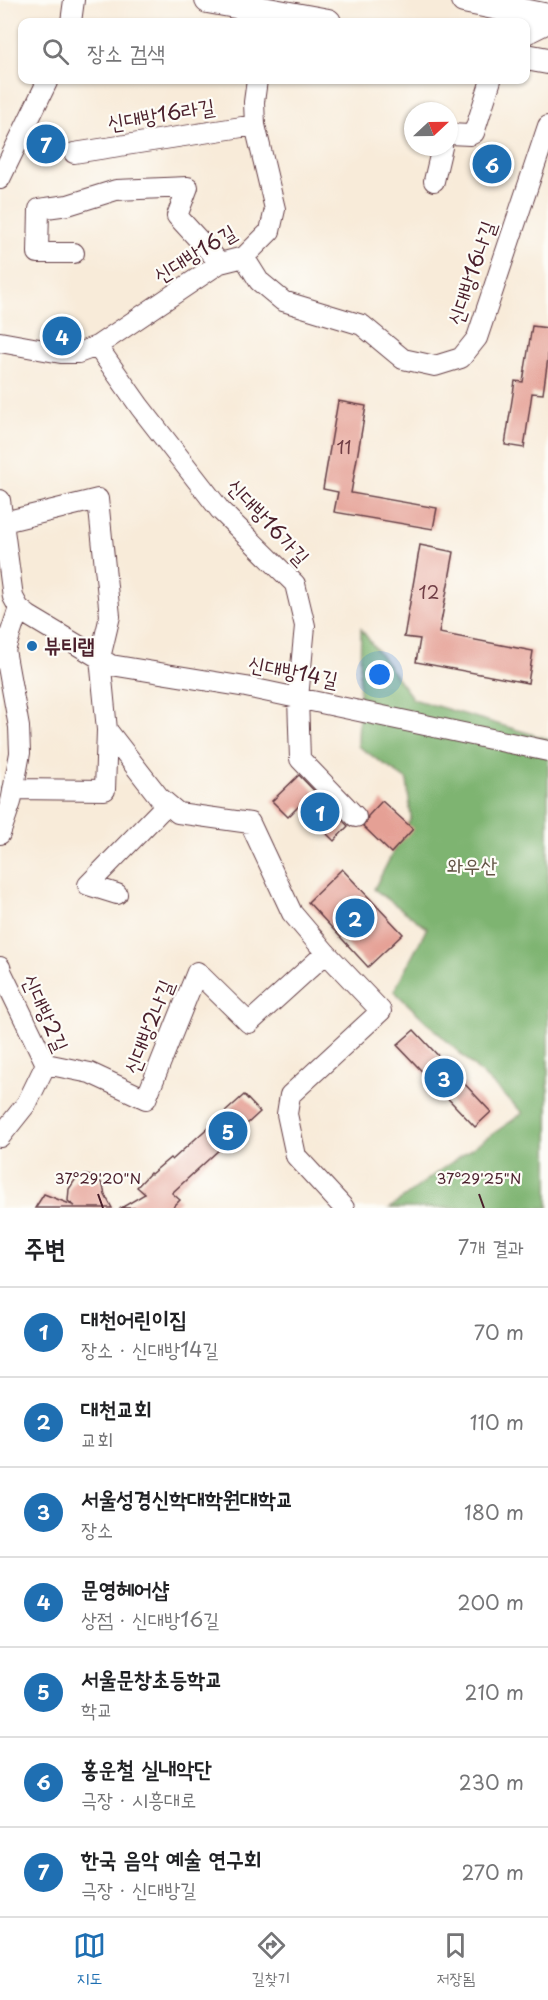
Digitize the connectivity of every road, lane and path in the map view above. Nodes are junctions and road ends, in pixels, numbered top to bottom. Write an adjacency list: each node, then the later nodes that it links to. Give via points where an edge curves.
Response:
1 (74, 0): 6 (street)
2 (208, 0): 4 (main road)
3 (464, 0): 5 (main road)
4 (266, 17)
5 (548, 17)
6 (71, 18)
7 (548, 22): 8 (street)
8 (530, 31)
9 (530, 58): 10 (main road)
10 (548, 61)
11 (46, 84): 19 (street)
12 (256, 84): 14 (street, 신대방16길)
13 (490, 84): 16 (street, via 474,133)
14 (255, 125): 17 (street, 신대방16라길); 22 (street, 신대방16길, via 275,209 270,231)
15 (547, 128): 22 (street, 신대방16나길, via 477,338 461,358 435,366 403,359 362,325 283,301 259,281)
16 (458, 134)
17 (74, 153)
18 (440, 156): 20 (street)
19 (0, 179)
20 (434, 181)
21 (74, 253): 23 (street, via 38,253 39,209 68,205 116,190 188,187 177,216)
22 (244, 257): 23 (street, 신대방16길)
23 (220, 263): 25 (street, 신대방16길)
24 (0, 342): 25 (street, 신대방16길, via 61,353 78,353)
25 (97, 346): 30 (street, 신대방16가길, via 220,510 295,584 304,626)
26 (0, 500): 27 (street)
27 (4, 522): 28 (street, via 13,597); 29 (street, via 98,499 110,616)
28 (19, 608): 29 (street, 신대방14길); 33 (street, via 5,650 19,727 20,753)
29 (100, 658): 30 (street, 신대방14길, via 111,665); 31 (street)
30 (298, 698): 32 (street, 신대방14길); 35 (street, 신대방16가길, via 300,759)
31 (107, 730): 33 (street, via 105,790); 34 (street)
32 (548, 751)
33 (13, 789): 36 (street)
34 (167, 804): 37 (street, via 88,885); 38 (street, via 178,813 250,823 292,913)
35 (356, 817)
36 (0, 834)
37 (117, 894)
38 (326, 953): 40 (street, 신대방2나길, via 249,1023 198,972 146,1099 90,1072); 42 (street, via 381,1011 290,1095 287,1114 296,1156)
39 (0, 967): 40 (street, 신대방2길)
40 (46, 1064): 41 (street, 신대방2길, via 27,1103)
41 (0, 1137)
42 (344, 1208)

